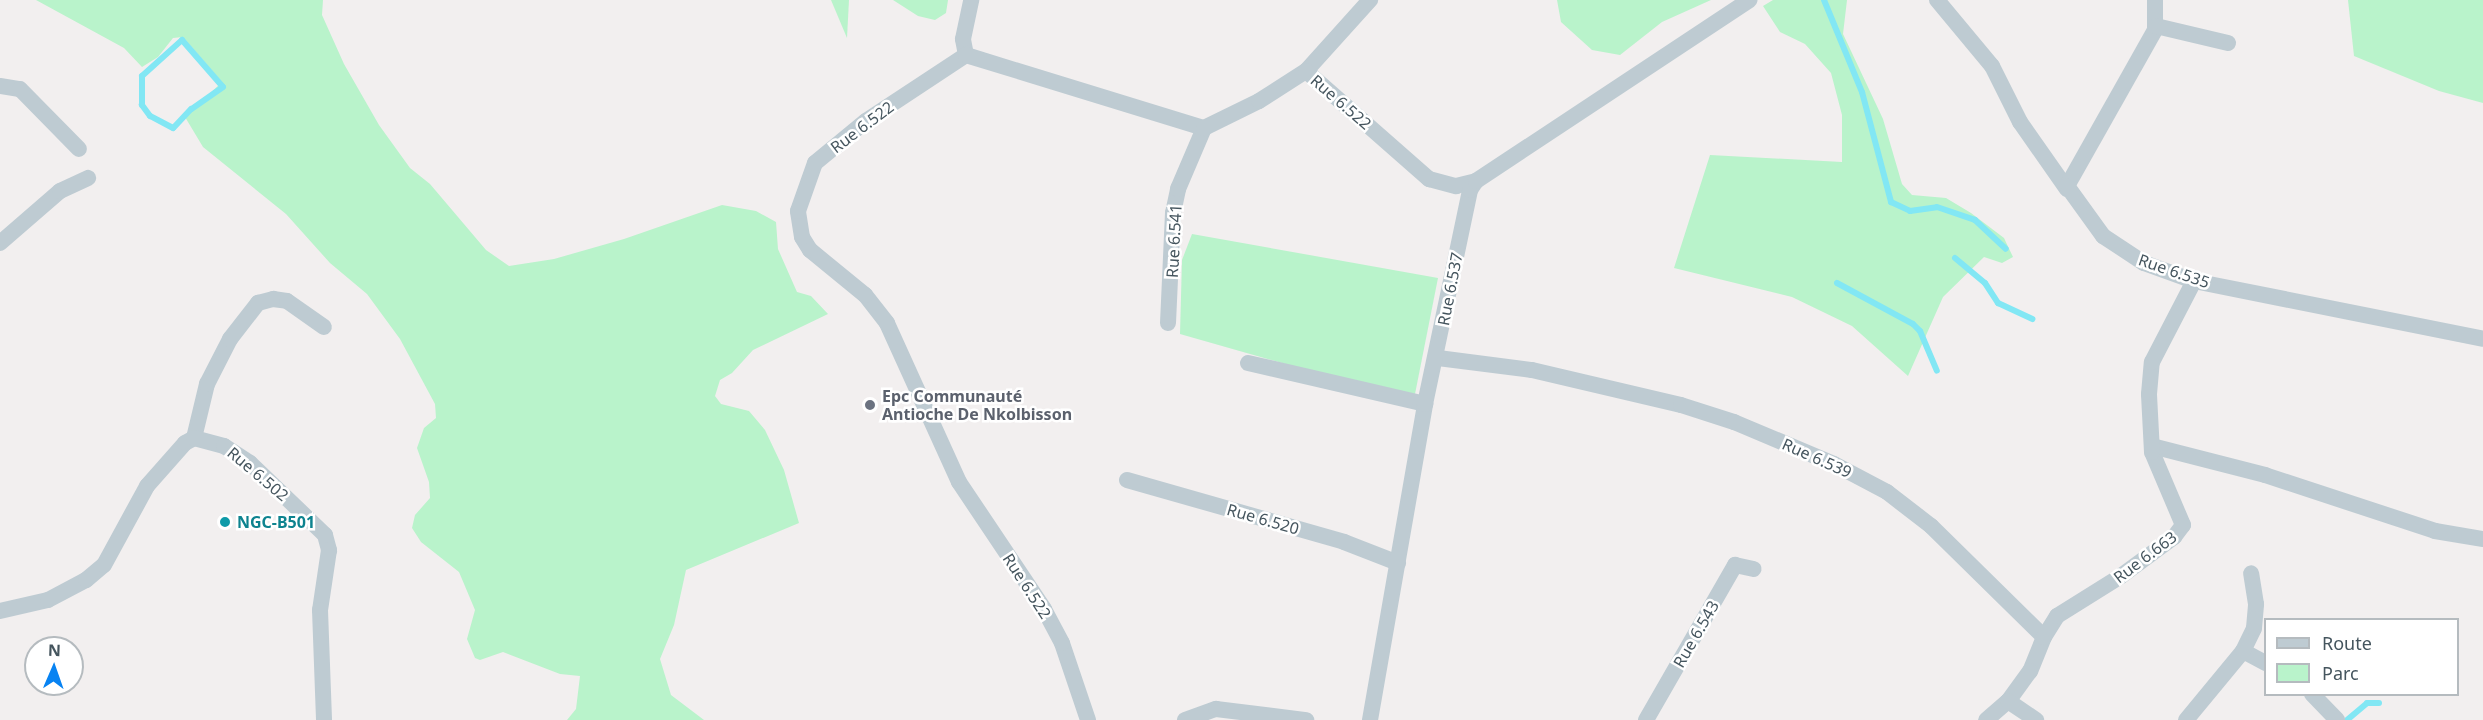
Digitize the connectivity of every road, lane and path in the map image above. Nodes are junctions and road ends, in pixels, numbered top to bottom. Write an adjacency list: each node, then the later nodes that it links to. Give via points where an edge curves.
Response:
1 (971, 0): 8 (street, via 963,39)
2 (1370, 0): 9 (street)
3 (1749, 0): 14 (street)
4 (1937, 0): 15 (street, Rue 6.535, via 1992,66 2020,122)
5 (2155, 0): 6 (street)
6 (2156, 26): 7 (street); 15 (street)
7 (2228, 43)
8 (966, 55): 11 (street); 38 (street, Rue 6.522, via 866,121 816,163 801,198 799,225 810,250 865,295 887,323 958,482 1044,609 1062,643)
9 (1306, 71): 11 (street, Rue 6.522, via 1259,101); 14 (street, Rue 6.522, via 1429,179 1456,186)
10 (0, 86): 12 (street, via 20,89)
11 (1204, 128): 18 (street, Rue 6.541, via 1178,189 1173,213)
12 (79, 149)
13 (88, 178): 16 (street, via 60,191)
14 (1476, 181): 21 (street, Rue 6.537, via 1467,198)
15 (2067, 189): 17 (street, Rue 6.535, via 2103,236 2121,250)
16 (0, 243)
17 (2194, 281): 20 (street, Rue 6.535); 25 (street, Rue 6.663, via 2152,362)
18 (1168, 323)
19 (324, 327): 24 (street, via 287,301 273,298 258,303 230,339 207,384)
20 (2483, 339)
21 (1438, 358): 23 (street, Rue 6.537); 32 (street, Rue 6.539, via 1532,370 1681,405 1734,422 1834,464 1887,492 1931,526)
22 (1248, 363): 23 (street)
23 (1425, 405): 28 (street, Rue 6.537)
24 (194, 438): 31 (street, via 147,486 104,565 70,590); 37 (street, Rue 6.502, via 224,446 250,463 325,535 329,550 320,610)
25 (2152, 446): 27 (street, via 2265,474 2435,531); 32 (street, Rue 6.663, via 2183,526 2121,576 2057,616)
26 (1126, 480): 28 (street, Rue 6.520, via 1344,542)
27 (2483, 539)
28 (1398, 563): 41 (street, Rue 6.537)
29 (1754, 569): 42 (street, Rue 6.543, via 1735,565)
30 (2251, 573): 33 (street, via 2255,582 2254,620)
31 (0, 611)
32 (2044, 637): 36 (street, via 2030,671)
33 (2243, 651): 34 (street); 45 (street)
34 (2264, 662)
35 (2314, 696): 46 (street)
36 (2008, 701): 43 (street); 44 (street)
37 (324, 720)
38 (1088, 720)
39 (1185, 720): 40 (street, via 1216,709)
40 (1306, 720)
41 (1370, 720)
42 (1646, 720)
43 (1986, 720)
44 (2036, 720)
45 (2186, 720)
46 (2337, 720)

